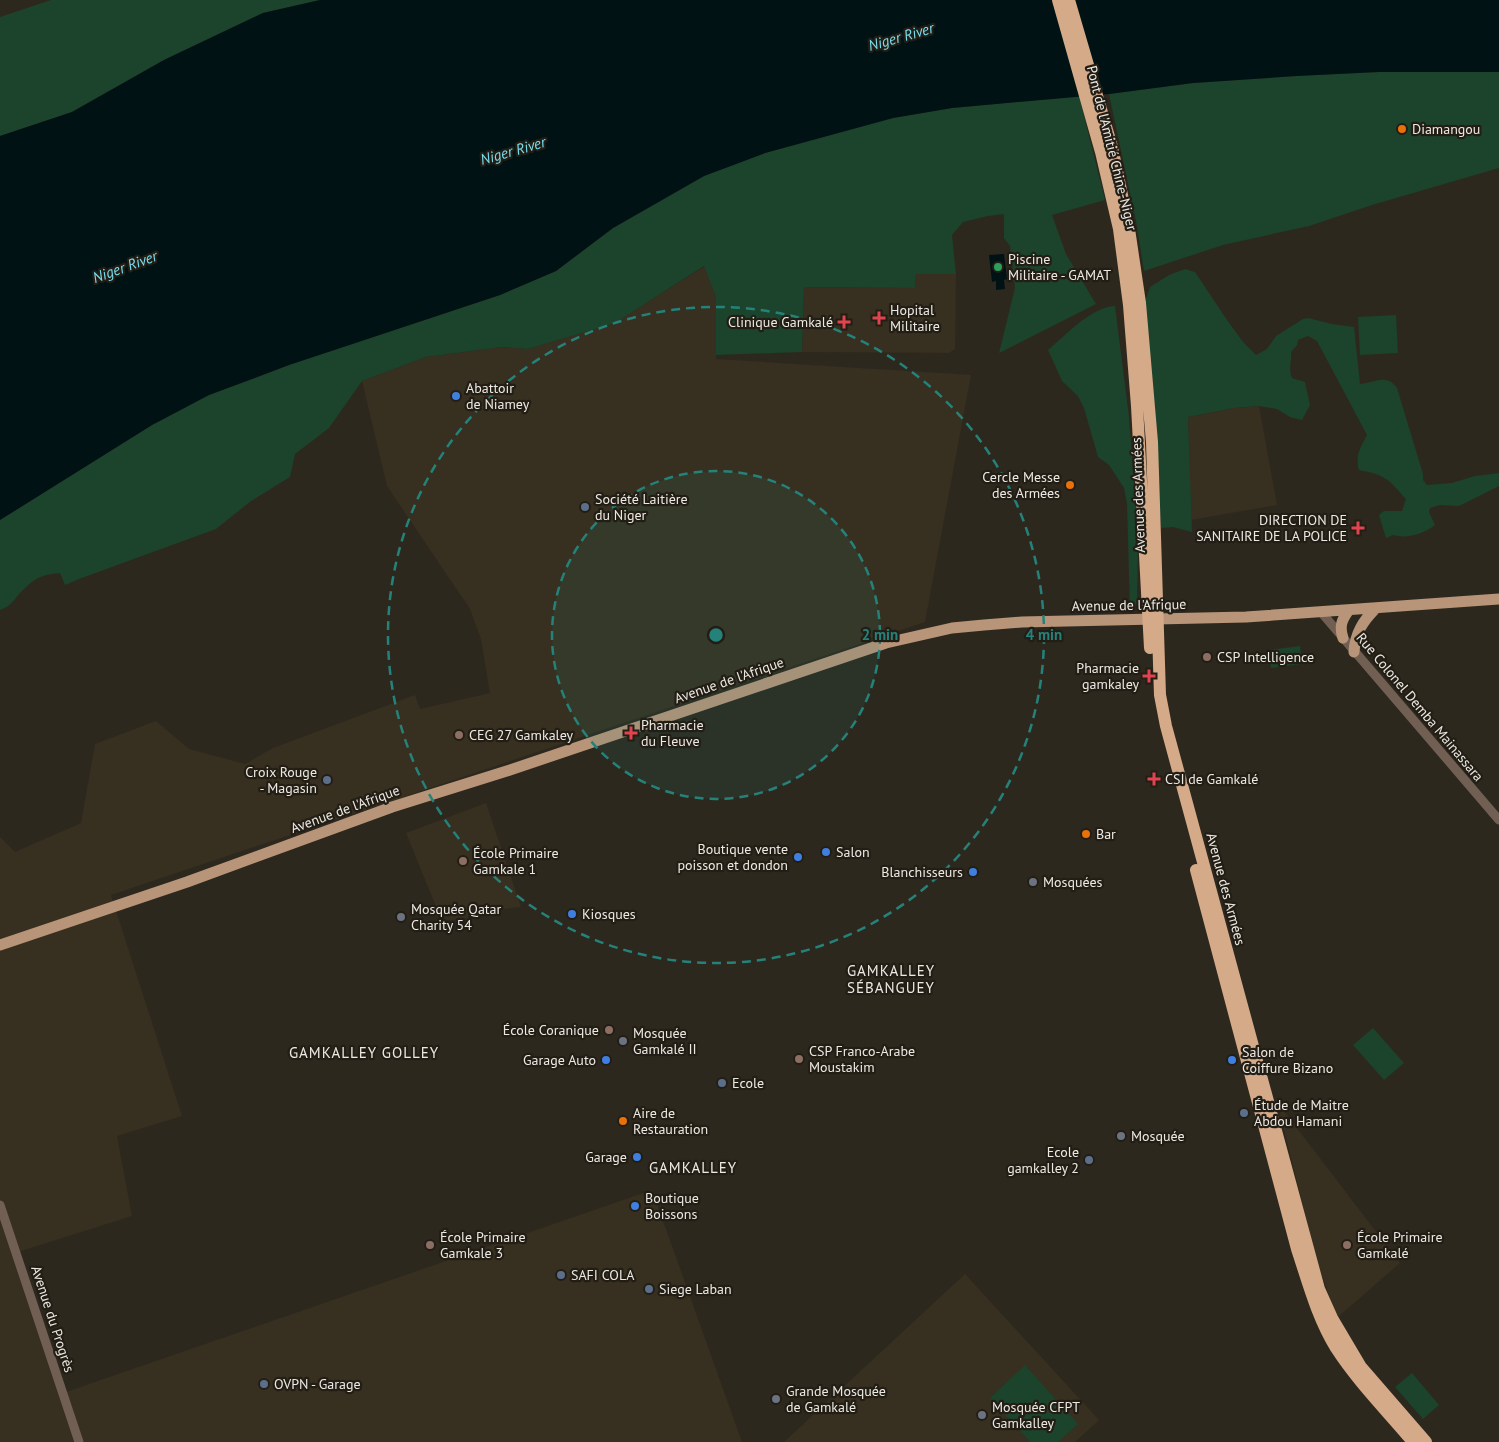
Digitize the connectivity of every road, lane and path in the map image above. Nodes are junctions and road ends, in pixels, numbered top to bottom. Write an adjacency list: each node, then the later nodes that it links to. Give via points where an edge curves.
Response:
1 (1058, 0): 3 (highway, Pont de l'Amitié Chine-Niger, via 1104,162)
2 (1069, 0): 3 (highway, Pont de l'Amitié Chine-Niger, via 1112,147 1130,229)
3 (1134, 304): 8 (highway, Avenue des Armées, via 1152,442)
4 (1499, 599): 5 (main road, Avenue de l'Afrique)
5 (1376, 608): 6 (main road, Avenue de l'Afrique); 10 (main road, via 1361,626)
6 (1349, 610): 7 (main road, Avenue de l'Afrique); 9 (main road, via 1342,620)
7 (1321, 612): 8 (main road, Avenue de l'Afrique); 9 (street, Rue Colonel Demba Mainassara)
8 (1152, 619): 12 (main road, Avenue de l'Afrique, via 1022,622 952,628 886,643 392,807 187,882); 15 (highway, Avenue des Armées, via 1152,695 1159,728 1300,1257 1320,1316 1336,1347); 16 (highway, Avenue des Armées, via 1166,726 1319,1289 1361,1367)
9 (1343, 638): 10 (street, Rue Colonel Demba Mainassara)
10 (1354, 652): 11 (street, Rue Colonel Demba Mainassara)
11 (1499, 820)
12 (0, 945)
13 (0, 1205): 14 (street, Avenue du Progrès)
14 (79, 1442)
15 (1413, 1442)
16 (1426, 1442)

